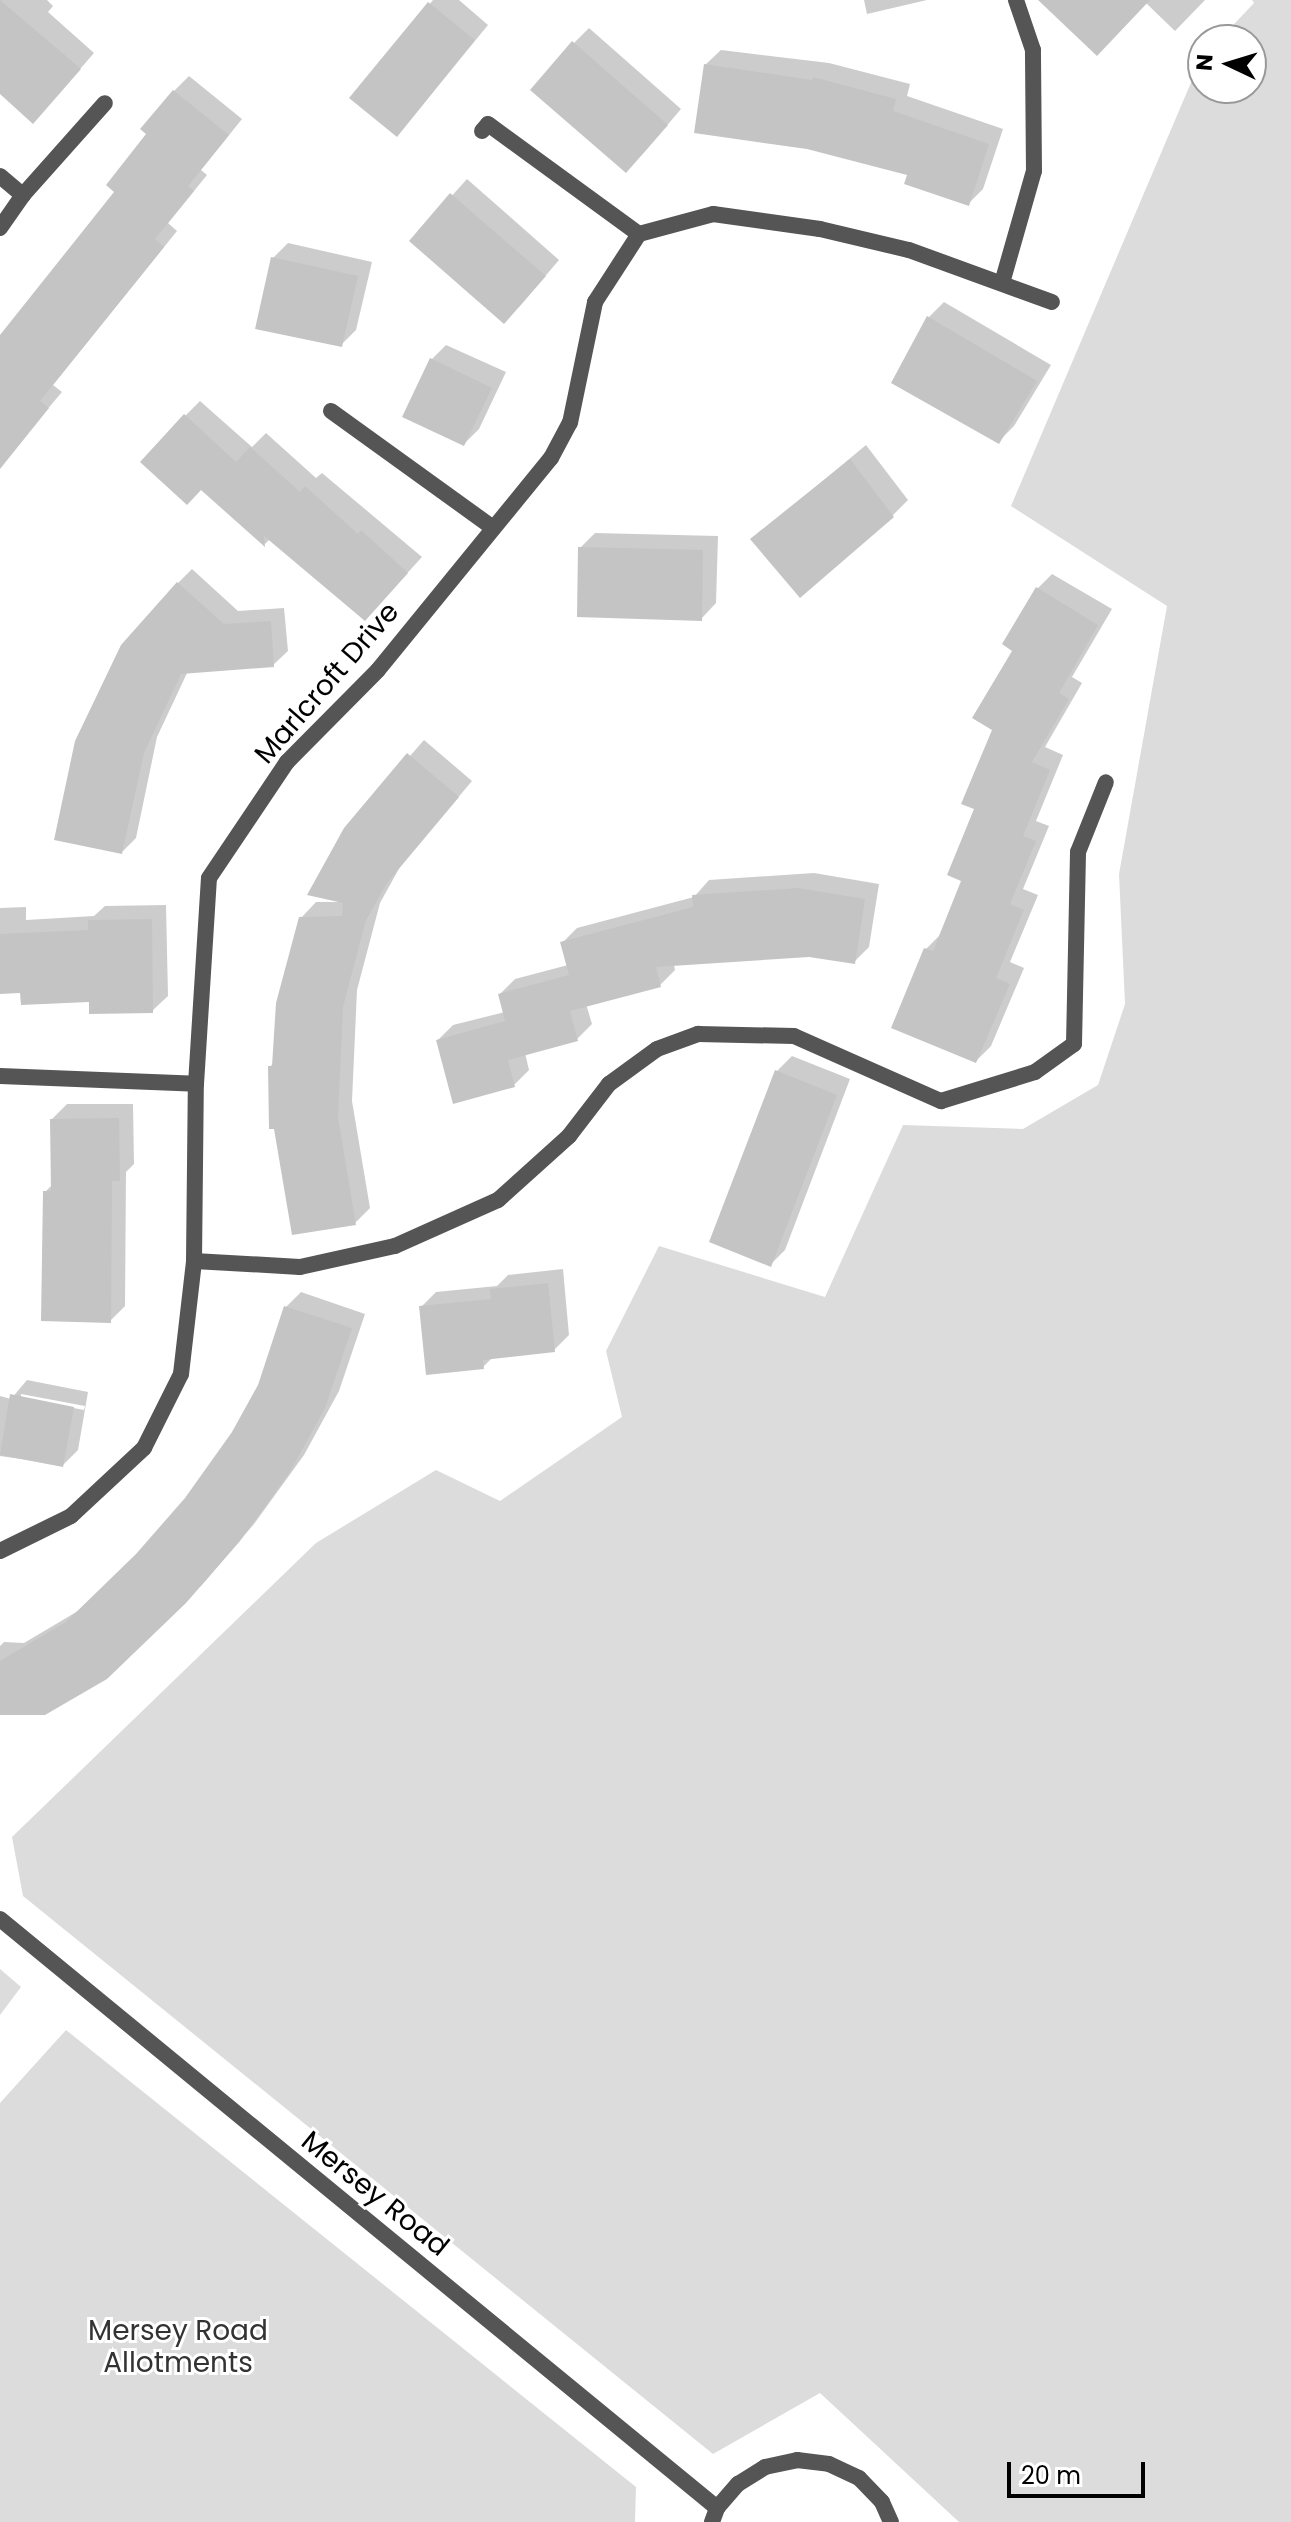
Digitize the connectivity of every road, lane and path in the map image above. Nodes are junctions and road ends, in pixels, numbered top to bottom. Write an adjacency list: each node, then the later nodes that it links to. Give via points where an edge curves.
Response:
1 (1016, 0): 8 (street, via 1033,50 1034,171)
2 (105, 103): 5 (street)
3 (482, 131): 7 (street, via 488,124)
4 (0, 176): 5 (street)
5 (23, 195): 6 (street)
6 (0, 228)
7 (639, 234): 8 (street, via 713,214 820,229 909,250); 11 (street, Marlcroft Drive, via 595,302 570,423 551,458)
8 (1002, 283): 9 (street)
9 (1052, 302)
10 (331, 411): 11 (street)
11 (493, 528): 14 (street, Marlcroft Drive, via 378,670 287,762 209,878)
12 (1106, 782): 15 (street, via 1078,852 1074,1044 1035,1072 941,1101 794,1036 698,1034 657,1049 609,1084 569,1136 498,1200 395,1246 300,1267)
13 (0, 1076): 14 (street)
14 (196, 1084): 15 (street, Marlcroft Drive)
15 (194, 1261): 16 (street, Marlcroft Drive, via 181,1374 144,1448 71,1516)
16 (0, 1551)
17 (0, 1919): 18 (street, Mersey Road)
18 (714, 2515): 19 (street, via 738,2484 765,2467 797,2460 829,2464 859,2478 882,2502)
19 (891, 2522)

